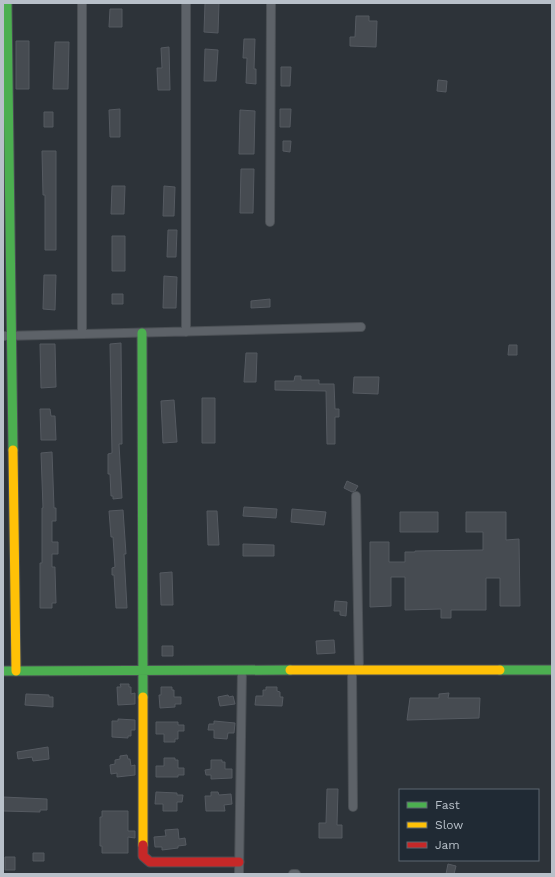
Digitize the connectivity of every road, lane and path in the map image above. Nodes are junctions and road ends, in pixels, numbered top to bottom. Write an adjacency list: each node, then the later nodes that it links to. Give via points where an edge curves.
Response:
1 (7, 3): 10 (street)
2 (82, 3): 9 (street)
3 (186, 3): 7 (street)
4 (271, 3): 5 (street)
5 (270, 222)
6 (361, 327): 7 (street)
7 (186, 332): 8 (street)
8 (142, 333): 9 (street); 17 (street)
9 (82, 334): 10 (street)
10 (7, 336): 16 (street)
11 (356, 496): 13 (street)
12 (242, 670): 13 (street); 17 (street); 19 (street)
13 (355, 670): 14 (street); 18 (street)
14 (552, 670)
15 (3, 671): 16 (street)
16 (16, 671): 17 (street)
17 (143, 671): 19 (street, via 143,856 150,862)
18 (352, 807)
19 (239, 862): 20 (street)
20 (239, 874)
21 (293, 874): 22 (street)
22 (296, 874)

